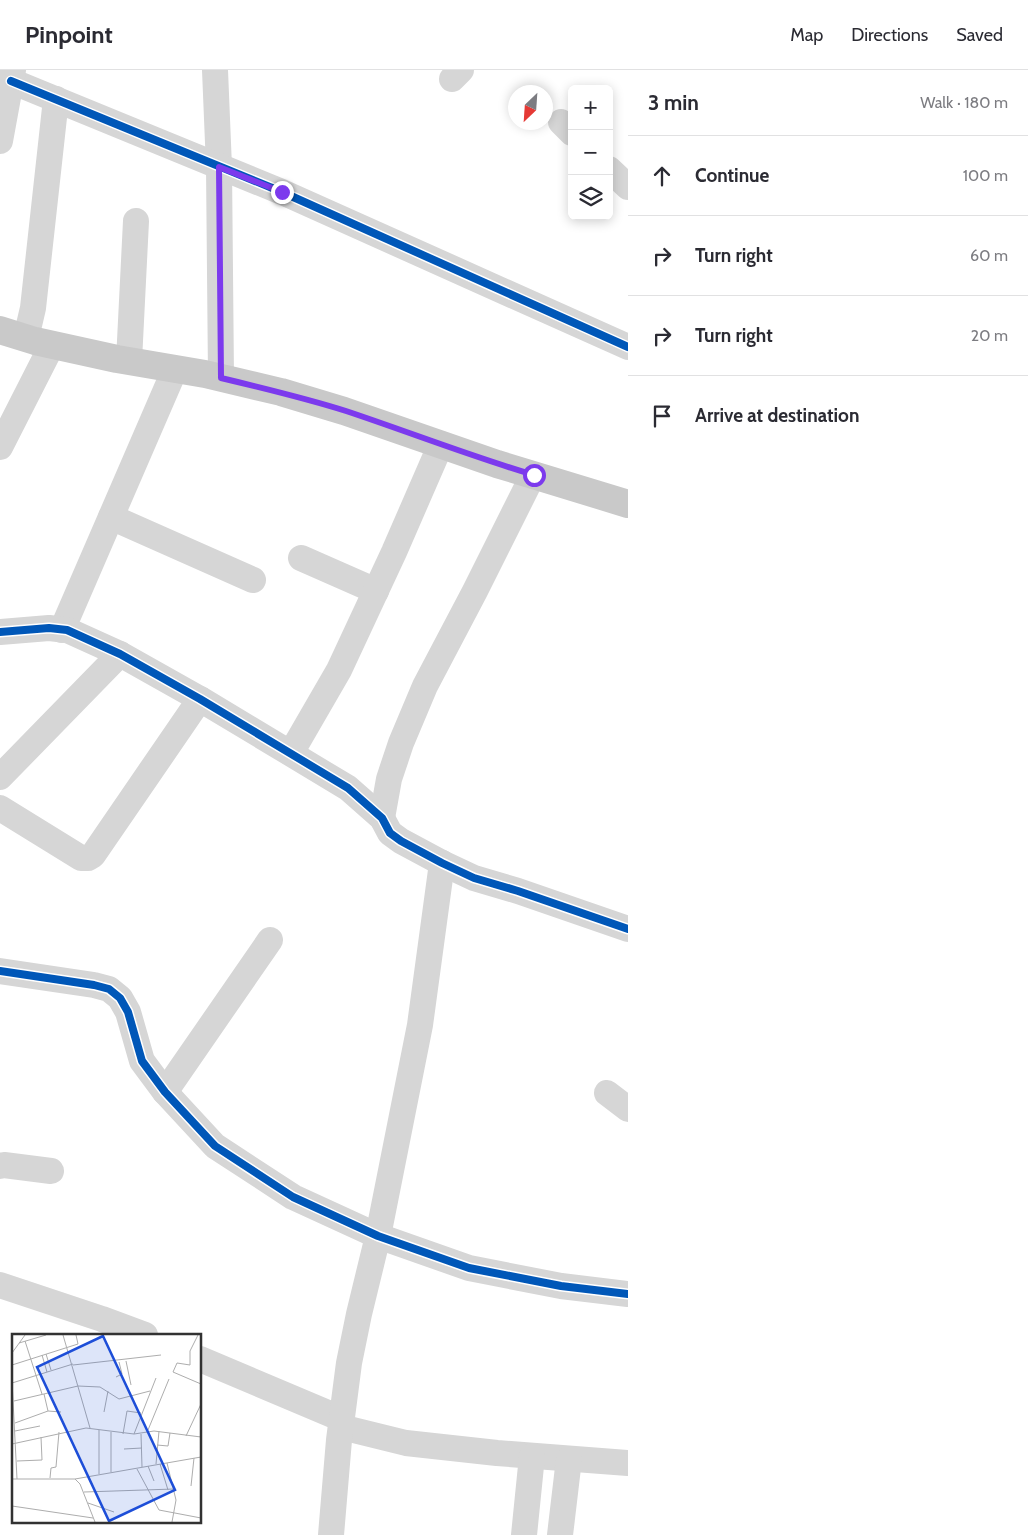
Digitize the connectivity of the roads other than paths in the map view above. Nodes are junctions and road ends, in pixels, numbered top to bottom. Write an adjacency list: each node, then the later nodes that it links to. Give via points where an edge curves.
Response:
1 (215, 70): 5 (street)
2 (12, 76): 3 (street); 4 (street)
3 (56, 99): 5 (street); 10 (street, via 33,308)
4 (0, 141)
5 (219, 167): 12 (street); 15 (street)
6 (613, 173): 7 (street)
7 (628, 187)
8 (136, 221): 13 (street)
9 (0, 330): 10 (main road)
10 (26, 338): 11 (main road)
11 (52, 345): 13 (main road); 17 (street)
12 (628, 347)
13 (129, 361): 14 (main road)
14 (175, 369): 15 (main road); 20 (street)
15 (221, 378): 16 (main road, via 335,408)
16 (441, 444): 18 (main road); 23 (street)
17 (0, 447)
18 (534, 475): 19 (main road); 31 (street, via 425,686 389,778)
19 (628, 504)
20 (111, 517): 22 (street); 24 (street)
21 (301, 558): 23 (street)
22 (253, 580)
23 (376, 591): 28 (street, via 339,670)
24 (62, 630): 25 (street, via 49,628); 26 (street)
25 (1, 633)
26 (120, 654): 27 (street); 29 (street)
27 (200, 699): 28 (street); 30 (street, via 88,858 81,858)
28 (290, 753): 31 (street, via 348,788)
29 (0, 777)
30 (0, 808)
31 (382, 818): 32 (street, via 390,833)
32 (442, 863): 33 (street, via 474,878); 41 (street, via 420,1025)
33 (628, 929)
34 (270, 940): 36 (street)
35 (0, 971): 36 (street, via 109,989 120,998 128,1012 142,1061)
36 (165, 1092): 41 (street, via 215,1146 293,1197)
37 (607, 1093): 38 (street)
38 (628, 1109)
39 (0, 1166): 40 (street)
40 (51, 1170)
41 (378, 1236): 43 (street, via 469,1268 561,1286); 46 (street, via 349,1363)
42 (0, 1285): 44 (street)
43 (628, 1294)
44 (142, 1334)
45 (201, 1359): 46 (street)
46 (342, 1423): 47 (street, via 406,1443); 50 (street)
47 (532, 1456): 48 (street); 51 (street)
48 (569, 1459): 49 (street); 52 (street)
49 (628, 1464)
50 (331, 1535)
51 (524, 1535)
52 (560, 1535)

